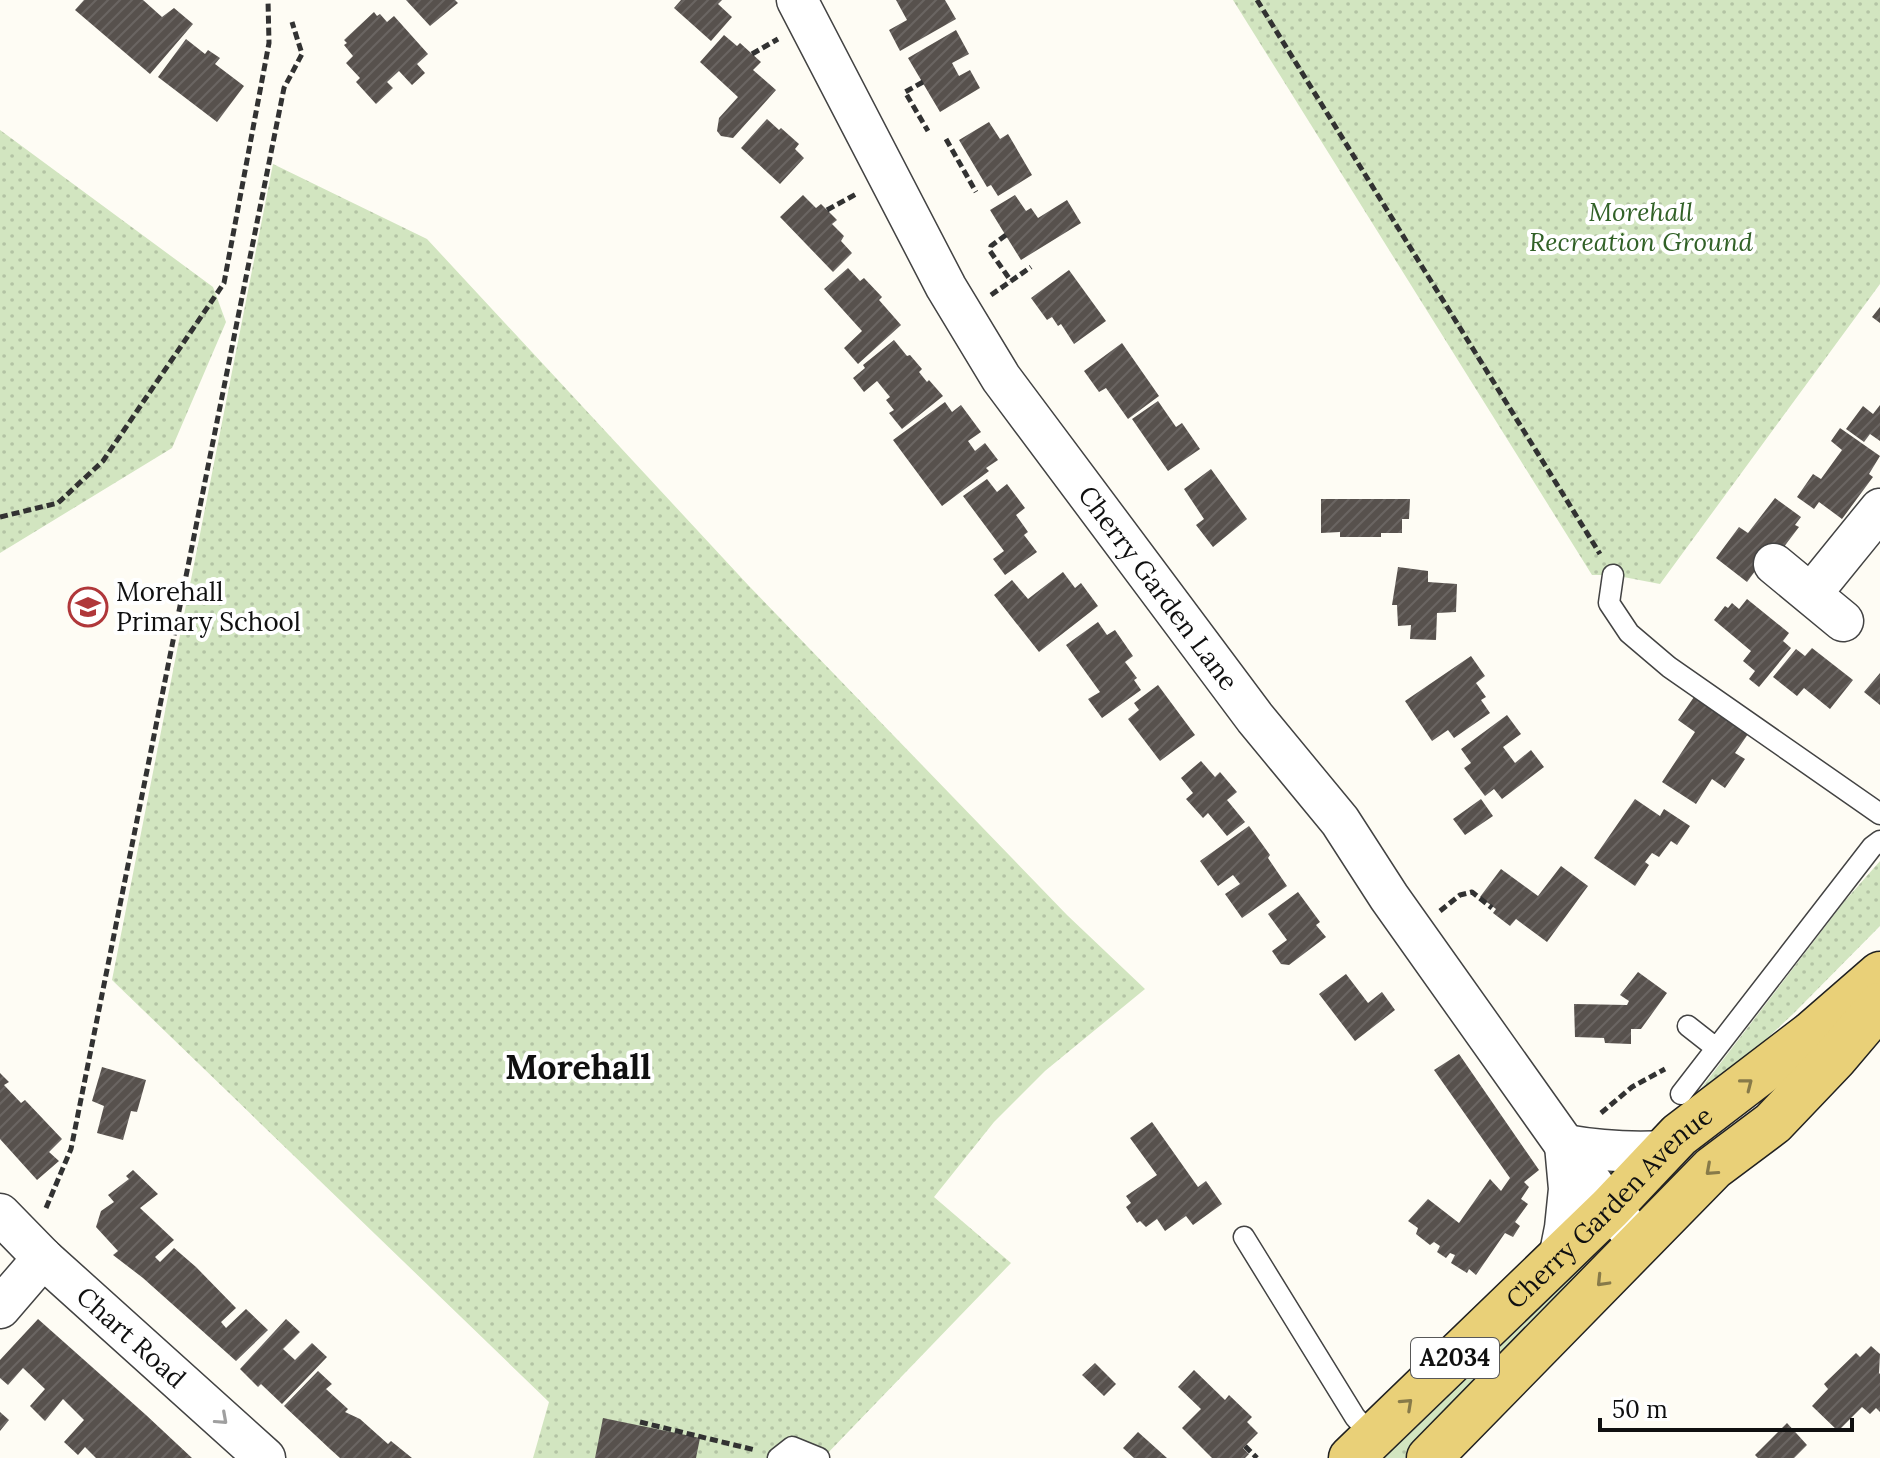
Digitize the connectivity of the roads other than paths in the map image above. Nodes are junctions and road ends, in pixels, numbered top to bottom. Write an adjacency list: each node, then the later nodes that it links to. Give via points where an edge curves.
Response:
1 (797, 0): 14 (street, Cherry Garden Lane, via 946,287 1001,378 1255,718 1340,821)
2 (1880, 509): 5 (street)
3 (1774, 564): 5 (street)
4 (1613, 575): 7 (lane, via 1609,603 1629,633 1669,667)
5 (1811, 594): 6 (street)
6 (1843, 621)
7 (1880, 814)
8 (1880, 841): 12 (lane)
9 (1880, 974): 15 (main road, Cherry Garden Avenue / A2034, one-way to 9)
10 (1880, 1005): 20 (main road, Cherry Garden Avenue / A2034, one-way to 20, via 1773,1123 1713,1168)
11 (1688, 1026): 12 (lane)
12 (1716, 1048): 13 (lane)
13 (1681, 1094)
14 (1565, 1145): 15 (street, via 1607,1152); 16 (street, Cherry Garden Lane); 21 (street, via 1569,1189)
15 (1665, 1151): 16 (main road, Cherry Garden Avenue / A2034)
16 (1610, 1208): 20 (street, Cherry Garden Lane); 21 (main road, Cherry Garden Avenue / A2034)
17 (0, 1214): 19 (street, Chart Road)
18 (1244, 1237): 23 (lane, via 1355,1417)
19 (42, 1239): 22 (street); 25 (street, Chart Road, one-way to 25)
20 (1639, 1242): 27 (main road, Cherry Garden Avenue / A2034, one-way to 27)
21 (1559, 1258): 23 (main road, Cherry Garden Avenue / A2034, one-way to 21)
22 (0, 1308)
23 (1362, 1447)
24 (771, 1456): 26 (lane, via 792,1447)
25 (265, 1458)
26 (819, 1458)
27 (1429, 1458)

